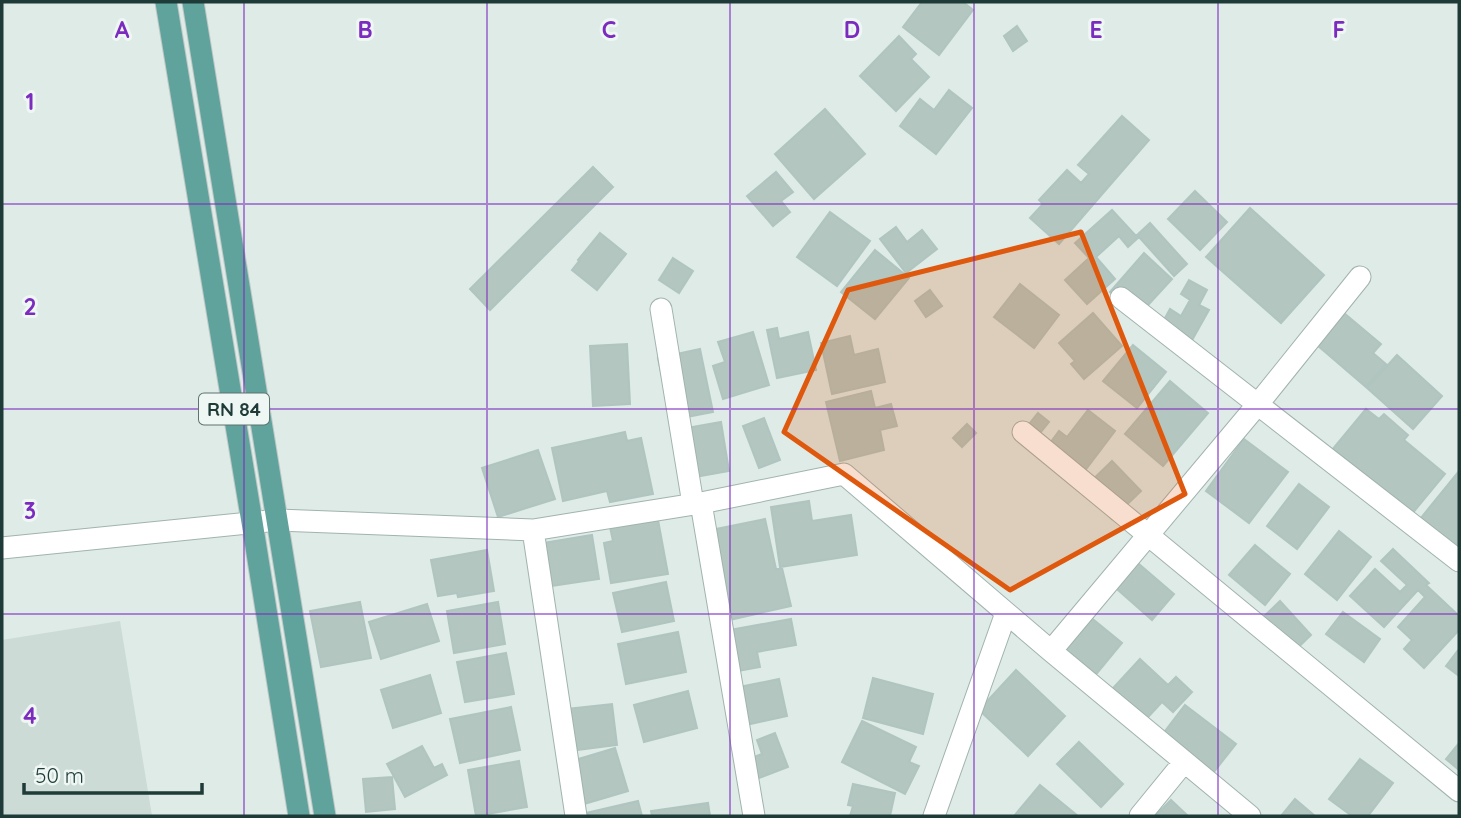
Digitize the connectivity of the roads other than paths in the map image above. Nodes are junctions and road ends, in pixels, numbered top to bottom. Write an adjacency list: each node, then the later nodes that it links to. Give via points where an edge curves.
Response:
1 (166, 2): 10 (main road, RN 84)
2 (193, 2): 9 (main road, RN 84)
3 (1360, 277): 6 (street)
4 (1121, 298): 6 (street)
5 (661, 309): 8 (street)
6 (1258, 404): 12 (street); 14 (street)
7 (1023, 432): 12 (street)
8 (697, 503): 11 (street); 15 (street, via 844,474); 22 (street)
9 (278, 520): 10 (street); 11 (street); 20 (main road, RN 84)
10 (252, 522): 13 (street); 19 (main road, RN 84)
11 (533, 530): 21 (street)
12 (1149, 535): 16 (street); 18 (street)
13 (2, 548)
14 (1459, 561)
15 (1006, 613): 16 (street); 23 (street)
16 (1051, 651): 17 (street)
17 (1184, 762): 24 (street); 25 (street)
18 (1459, 791)
19 (299, 816)
20 (325, 816)
21 (576, 816)
22 (754, 816)
23 (934, 816)
24 (1140, 816)
25 (1250, 816)

